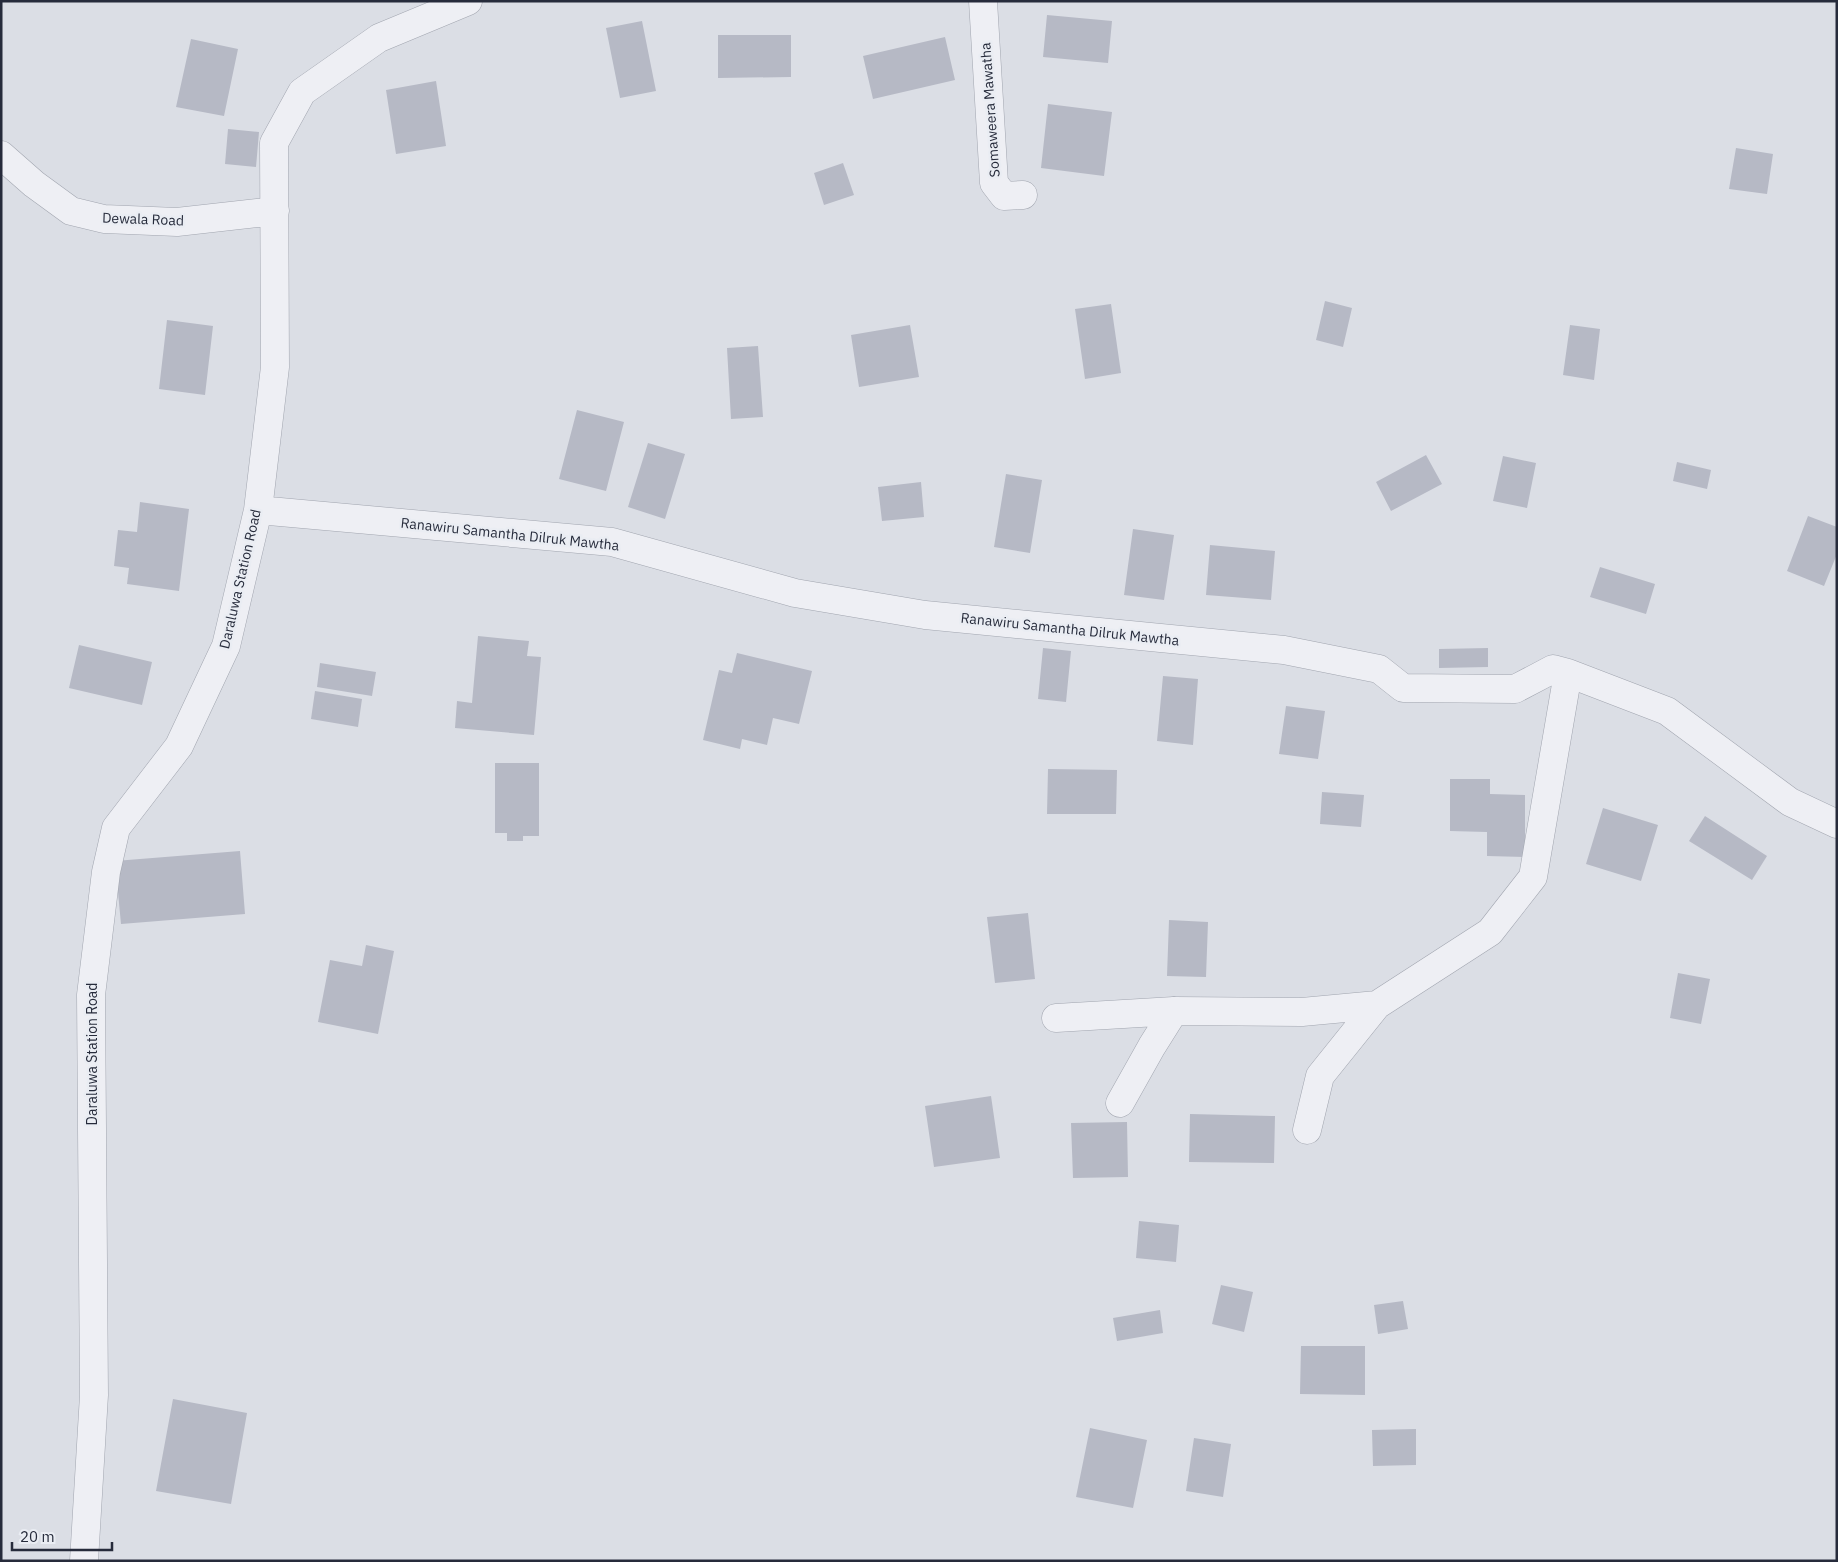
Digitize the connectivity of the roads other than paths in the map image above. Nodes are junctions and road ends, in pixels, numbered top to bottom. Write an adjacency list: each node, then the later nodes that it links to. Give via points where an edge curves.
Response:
1 (468, 1): 5 (street, Daraluwa Station Road, via 379,38 302,92 274,143)
2 (983, 1): 4 (street, Somaweera Mawatha, via 994,183 1004,196)
3 (1, 155): 5 (street, Dewala Road, via 70,211 104,219 177,222)
4 (1023, 195)
5 (274, 211): 6 (street, Daraluwa Station Road, via 276,367)
6 (258, 510): 7 (street, Ranawiru Samantha Dilruk Mawtha, via 612,542 795,593 925,615 1284,650 1379,669 1403,688 1515,689 1553,669); 14 (street, Daraluwa Station Road, via 226,646 180,746 116,828 106,872 90,994 94,1395)
7 (1568, 673): 8 (street, Ranawiru Samantha Dilruk Mawtha, via 1667,711 1790,802); 9 (street, via 1533,877 1490,932)
8 (1837, 824)
9 (1377, 1005): 10 (street, via 1302,1012); 13 (street, via 1320,1076)
10 (1174, 1011): 11 (street); 12 (street)
11 (1056, 1018)
12 (1120, 1103)
13 (1307, 1130)
14 (84, 1561)

